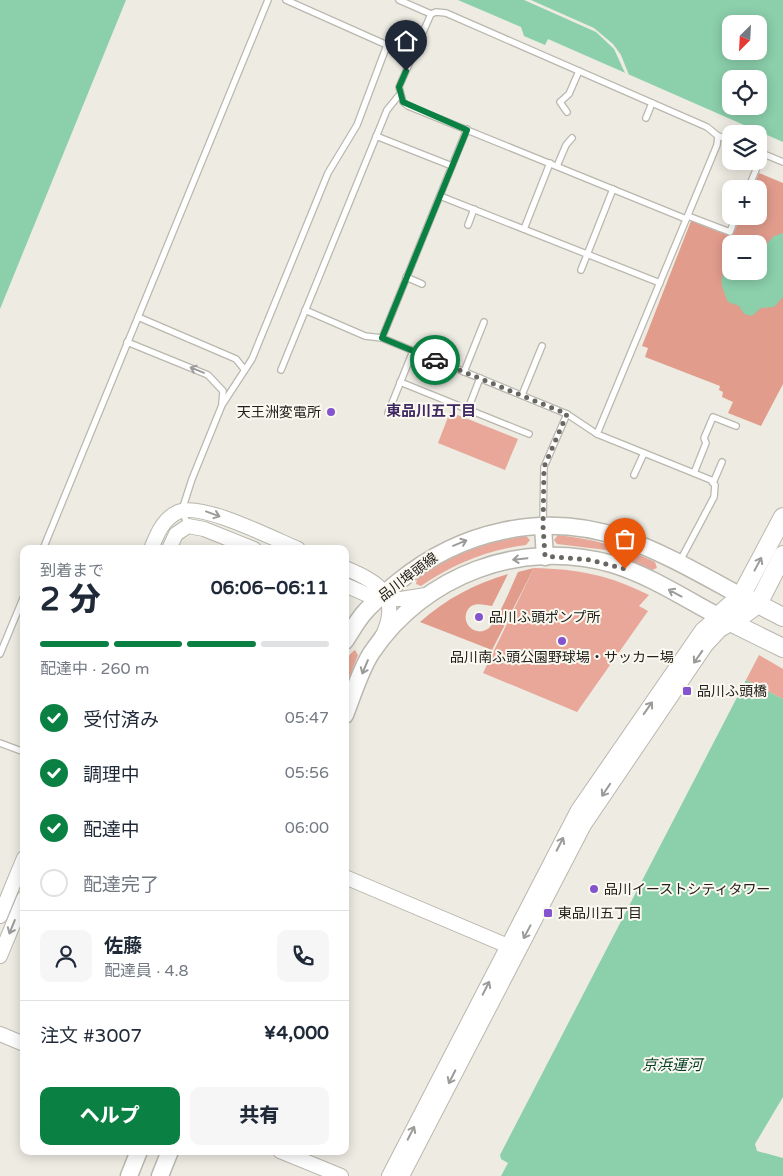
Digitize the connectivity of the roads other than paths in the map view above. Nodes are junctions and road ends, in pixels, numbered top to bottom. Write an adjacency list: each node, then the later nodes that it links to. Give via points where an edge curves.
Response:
1 (268, 0): 33 (lane)
2 (286, 0): 39 (lane, via 387,45 357,125 328,173 252,359)
3 (399, 0): 4 (lane)
4 (431, 14): 5 (lane, via 446,13); 6 (lane, via 399,87)
5 (579, 71): 7 (lane); 8 (lane, via 569,94 560,102)
6 (400, 94): 10 (lane, via 408,106); 11 (lane, via 387,110)
7 (652, 103): 9 (lane); 12 (lane, via 707,127)
8 (567, 112)
9 (646, 118)
10 (467, 130): 17 (lane); 18 (lane)
11 (376, 136): 18 (lane); 32 (lane)
12 (718, 136): 13 (lane); 23 (lane)
13 (722, 137)
14 (572, 138): 19 (lane)
15 (767, 155): 16 (lane)
16 (783, 162)
17 (550, 163): 19 (lane); 26 (lane)
18 (452, 166): 21 (lane)
19 (557, 166): 20 (lane)
20 (613, 189): 23 (lane); 27 (lane)
21 (440, 196): 22 (lane); 29 (lane)
22 (474, 210): 24 (lane); 26 (lane)
23 (687, 217): 25 (lane, via 730,232); 30 (lane)
24 (468, 225)
25 (733, 225)
26 (524, 229): 27 (lane)
27 (587, 254): 28 (lane); 30 (lane)
28 (580, 270)
29 (406, 277): 31 (lane); 35 (lane)
30 (660, 283): 51 (lane)
31 (422, 284)
32 (305, 310): 35 (lane, via 365,336); 40 (lane)
33 (138, 317): 36 (lane); 39 (lane, via 236,359)
34 (484, 322): 41 (lane)
35 (382, 338): 38 (lane)
36 (128, 342): 45 (lane, one-way to 36, via 223,392 208,375); 61 (lane)
37 (542, 346): 44 (lane)
38 (413, 351): 41 (lane); 43 (lane)
39 (244, 369): 45 (lane)
40 (281, 370)
41 (464, 372): 42 (lane)
42 (480, 378): 44 (lane); 46 (lane)
43 (400, 382): 46 (lane); 47 (lane)
44 (522, 395): 48 (lane)
45 (222, 405): 57 (lane)
46 (468, 409): 50 (lane)
47 (388, 412)
48 (567, 414): 51 (lane); 60 (lane, via 544,467)
49 (736, 426): 54 (lane, via 713,417)
50 (529, 434)
51 (598, 434): 52 (lane)
52 (644, 453): 54 (lane); 55 (lane)
53 (722, 462): 56 (lane)
54 (694, 473): 56 (lane)
55 (634, 475)
56 (713, 483): 68 (lane, via 714,497)
57 (182, 510): 59 (lane); 62 (street, via 162,525); 65 (street, one-way to 65, via 199,509)
58 (783, 517): 72 (main road, one-way to 58)
59 (188, 526): 63 (street, via 176,534); 64 (street)
60 (543, 526): 67 (main road); 68 (main road, 品川埠頭線, via 597,531); 73 (main road, 品川埠頭線, one-way to 60, via 430,558 450,547 493,532)
61 (45, 545)
62 (153, 545)
63 (171, 545)
64 (244, 545)
65 (288, 545)
66 (783, 555): 74 (main road)
67 (545, 556): 71 (main road, 品川埠頭線, one-way to 71, via 483,567 448,581); 77 (main road, 品川埠頭線, one-way to 67, via 612,564)
68 (679, 563): 72 (main road, 品川埠頭線)
69 (349, 570): 73 (street, via 375,581)
70 (349, 586): 73 (street)
71 (426, 595): 73 (street); 79 (main road, 品川埠頭線, via 400,617)
72 (742, 596): 74 (main road); 77 (main road)
73 (383, 597): 78 (main road, 品川埠頭線, via 364,613); 79 (street, via 388,622)
74 (758, 604): 76 (main road); 77 (main road)
75 (20, 606): 81 (lane)
76 (783, 616)
77 (725, 619): 80 (main road); 89 (street, via 595,806)
78 (349, 635)
79 (381, 640): 82 (main road, 品川埠頭線, one-way to 82, via 370,654)
80 (783, 648)
81 (0, 654)
82 (349, 705)
83 (0, 743): 84 (lane)
84 (20, 750)
85 (20, 868): 88 (street)
86 (349, 879): 89 (street)
87 (20, 908): 90 (street, one-way to 90)
88 (0, 916)
89 (512, 948): 99 (street, one-way to 89); 100 (street, one-way to 100)
90 (0, 956)
91 (0, 1034): 92 (street)
92 (20, 1042)
93 (137, 1155): 96 (main road)
94 (168, 1155): 97 (main road)
95 (290, 1155): 98 (street)
96 (129, 1176)
97 (160, 1176)
98 (341, 1176)
99 (389, 1176)
100 (402, 1176)

